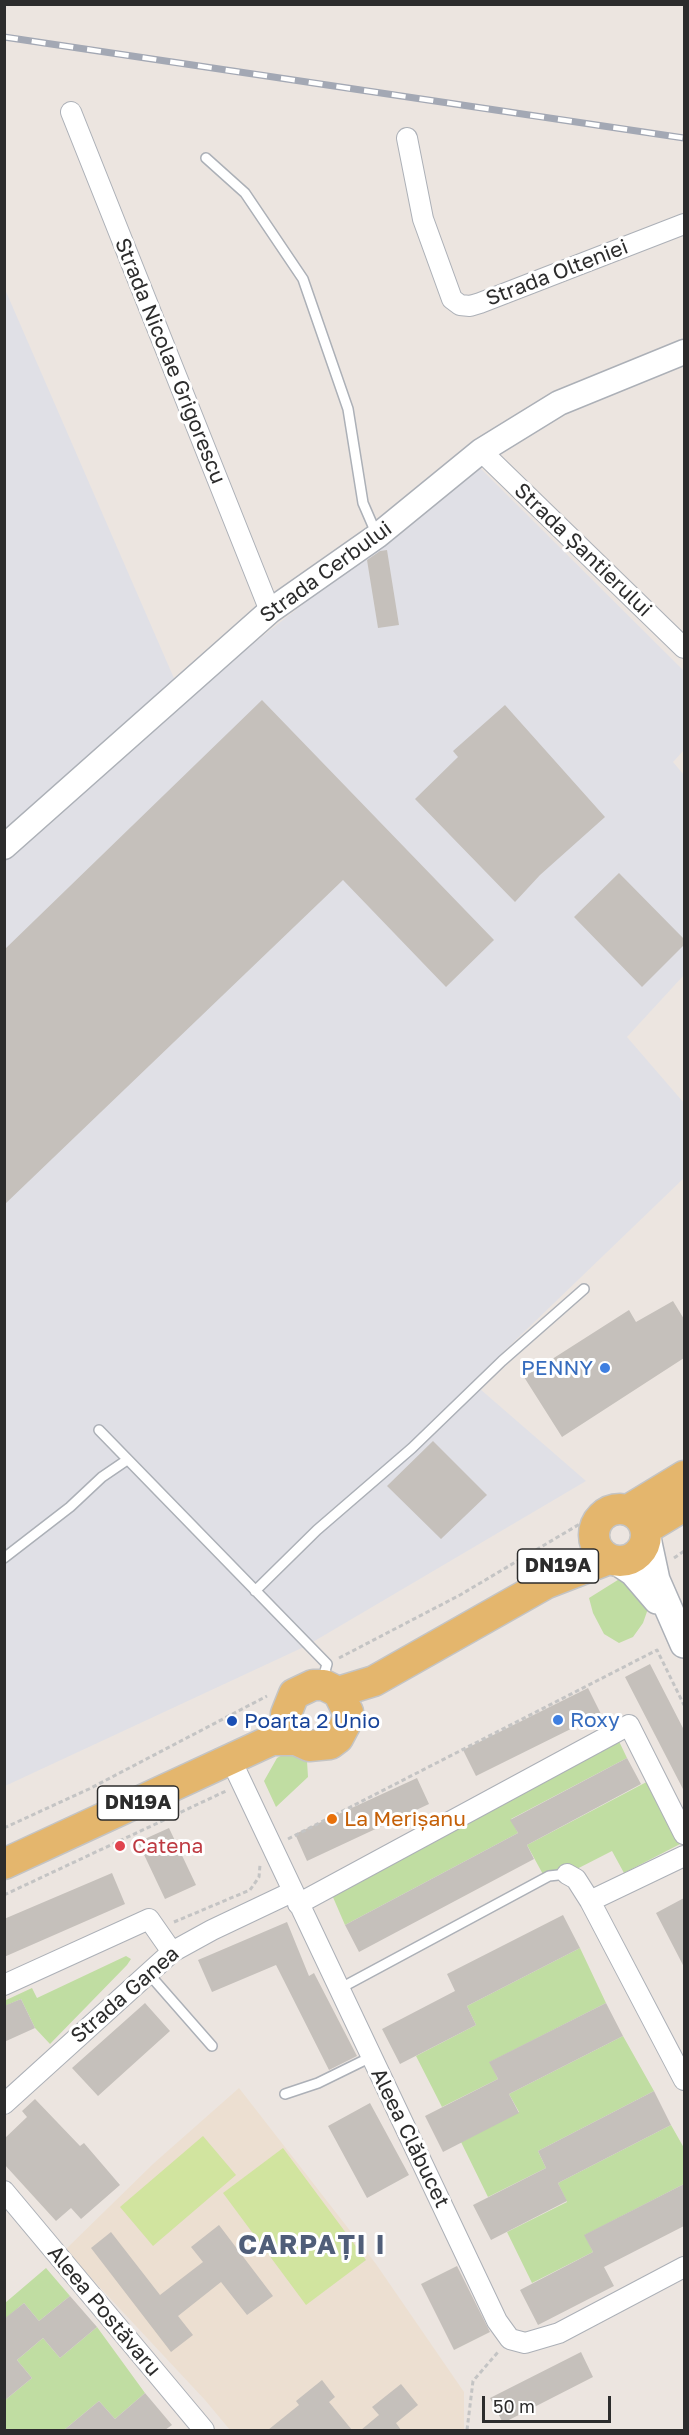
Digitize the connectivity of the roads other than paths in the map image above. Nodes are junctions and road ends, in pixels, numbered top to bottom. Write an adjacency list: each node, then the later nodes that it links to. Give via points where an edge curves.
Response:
1 (71, 112): 8 (street, Strada Nicolae Grigorescu)
2 (407, 138): 4 (street, Strada Olteniei, via 423,219 452,299 460,305 480,303)
3 (206, 158): 7 (lane, via 245,193 303,279 348,409 363,503)
4 (684, 224)
5 (684, 352): 6 (street, Strada Cerbului, via 559,403)
6 (481, 451): 7 (street, Strada Cerbului); 9 (street, Strada Șantierului)
7 (377, 536): 8 (street, Strada Cerbului)
8 (270, 610): 10 (street, Strada Cerbului)
9 (684, 648)
10 (4, 847)
11 (584, 1289): 20 (lane, via 317,1530)
12 (99, 1430): 13 (lane)
13 (128, 1460): 18 (lane); 20 (lane)
14 (684, 1476): 16 (main road)
15 (682, 1503): 16 (main road)
16 (633, 1521): 17 (main road, via 614,1510 605,1514); 19 (main road, via 643,1549 636,1556); 22 (main road)
17 (594, 1532): 19 (main road, via 597,1546); 21 (main road, DN19A)
18 (4, 1558)
19 (613, 1560): 21 (main road, DN19A, via 562,1577); 22 (main road, via 650,1590)
20 (255, 1591): 23 (lane)
21 (520, 1598): 23 (main road, DN19A, via 374,1681)
22 (679, 1634)
23 (334, 1689): 24 (main road, DN19A, via 303,1688 294,1695); 24 (main road, via 344,1731 330,1744 309,1746)
24 (281, 1723): 25 (main road, DN19A)
25 (231, 1760): 28 (main road, DN19A); 30 (street, Aleea Clăbucet)
26 (684, 1834): 30 (street, Strada Ganea, via 629,1725)
27 (684, 1856): 31 (street)
28 (4, 1864)
29 (567, 1874): 31 (street); 35 (lane, via 545,1878)
30 (295, 1898): 32 (street, Strada Ganea, via 212,1930); 35 (street, Aleea Clăbucet)
31 (590, 1901): 38 (street)
32 (171, 1952): 33 (street, Strada Ganea); 34 (street, via 149,1919)
33 (148, 1973): 36 (lane); 40 (street, Strada Ganea)
34 (4, 1984)
35 (339, 1989): 37 (street, Aleea Clăbucet)
36 (212, 2046)
37 (371, 2057): 39 (lane); 42 (street, Aleea Clăbucet, via 497,2321 510,2339 525,2343 559,2333)
38 (684, 2080)
39 (285, 2094)
40 (4, 2104)
41 (4, 2192): 43 (street, Aleea Postăvaru)
42 (684, 2266)
43 (204, 2430)

